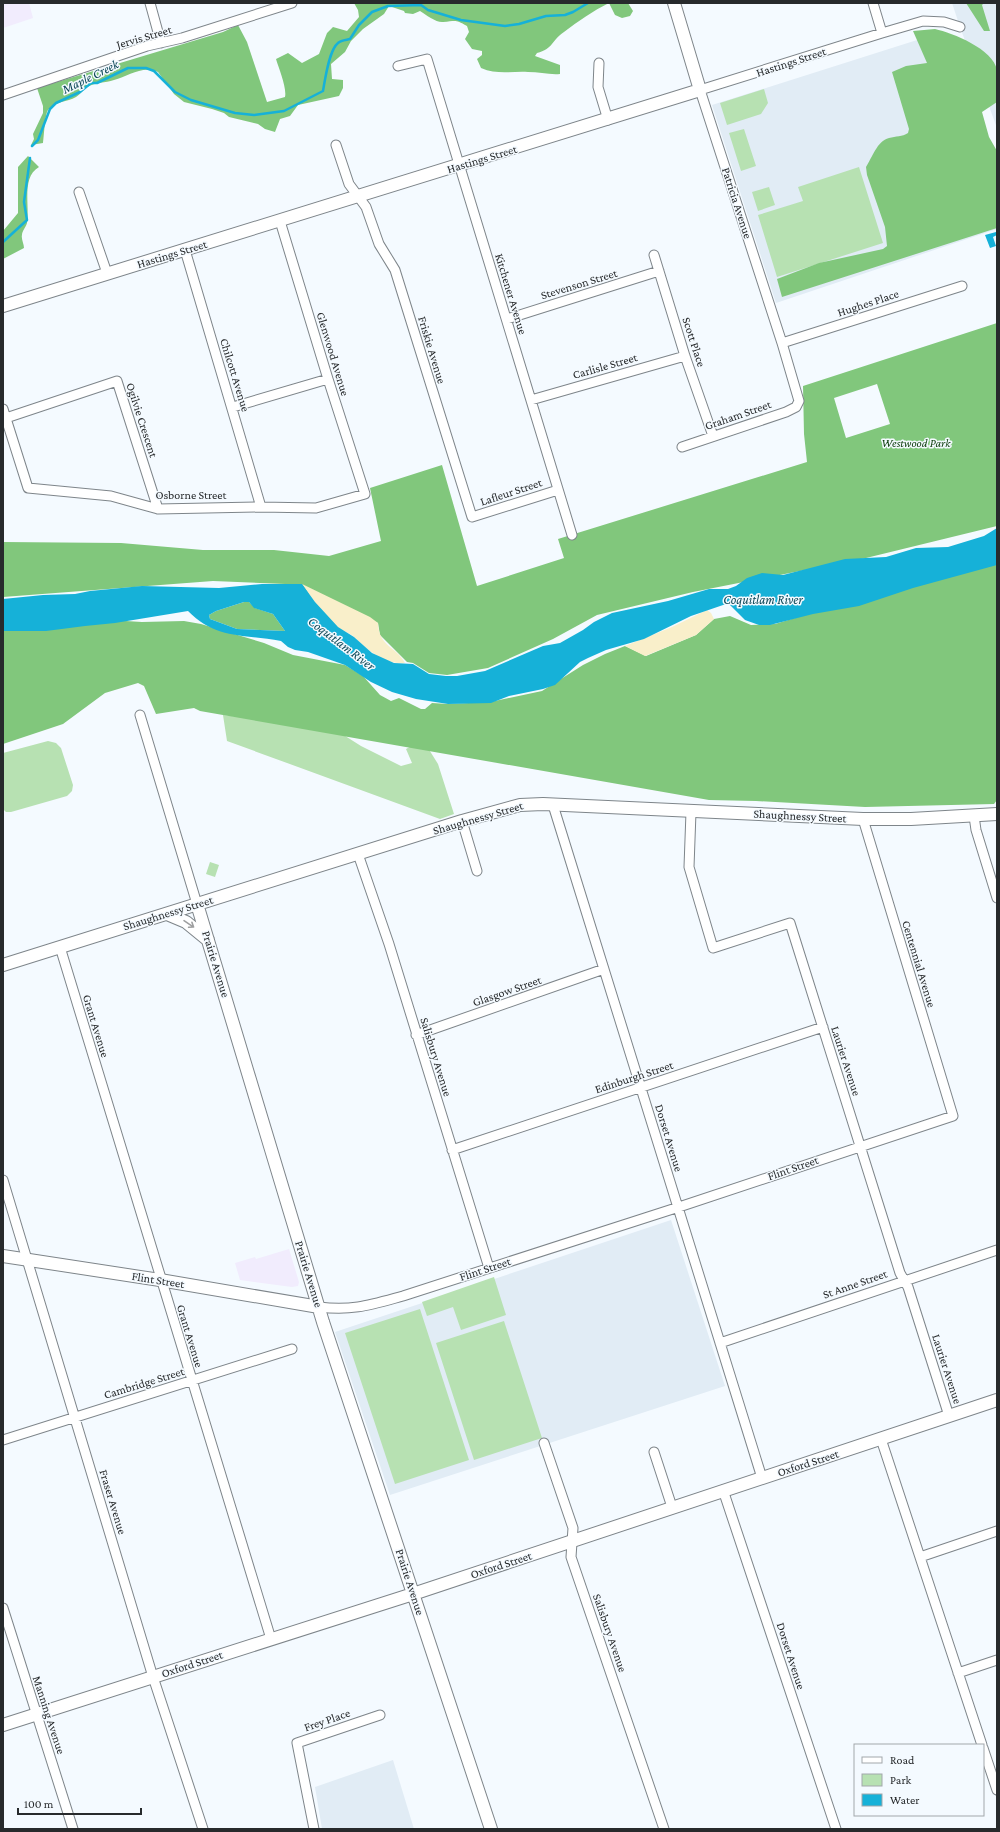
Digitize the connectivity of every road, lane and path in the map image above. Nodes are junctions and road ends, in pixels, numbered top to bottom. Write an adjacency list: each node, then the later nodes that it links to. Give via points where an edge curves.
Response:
1 (150, 3): 7 (street)
2 (292, 3): 7 (street, Jervis Street, via 182,38)
3 (674, 3): 10 (main road, Patricia Avenue)
4 (873, 3): 6 (street)
5 (960, 27): 6 (street, Hastings Street, via 933,20)
6 (882, 33): 10 (street, Hastings Street)
7 (161, 42): 11 (street, Jervis Street)
8 (599, 64): 12 (street, via 598,87)
9 (398, 66): 14 (street, Kitchener Avenue, via 427,59)
10 (700, 90): 12 (main road, Hastings Street); 25 (street, Patricia Avenue)
11 (3, 95)
12 (608, 120): 14 (main road, Hastings Street)
13 (336, 145): 16 (street, Friskie Avenue, via 349,184)
14 (460, 165): 16 (main road, Hastings Street); 24 (street, Kitchener Avenue)
15 (79, 192): 21 (street)
16 (358, 196): 17 (main road, Hastings Street); 38 (street, Friskie Avenue, via 366,207 376,238 395,270)
17 (280, 221): 18 (main road, Hastings Street); 27 (street, Glenwood Avenue)
18 (185, 250): 21 (main road, Hastings Street); 30 (street, Chilcott Avenue)
19 (654, 255): 20 (street, Scott Place)
20 (659, 271): 24 (street, Stevenson Street); 26 (street, Scott Place)
21 (107, 273): 23 (main road, Hastings Street)
22 (962, 286): 25 (street, Hughes Place)
23 (3, 306)
24 (507, 319): 28 (street, Kitchener Avenue)
25 (782, 344): 29 (street, Patricia Avenue, via 798,394)
26 (686, 356): 28 (street, Carlisle Street); 32 (street, Scott Place)
27 (328, 379): 30 (street); 35 (street, Glenwood Avenue)
28 (531, 400): 34 (street, Kitchener Avenue)
29 (798, 404): 32 (street, Graham Street, via 786,412)
30 (233, 407): 36 (street, Chilcott Avenue)
31 (4, 413): 37 (street, Osborne Street, via 28,488 112,496); 37 (street, Ogilvie Crescent, via 117,381)
32 (713, 436): 33 (street, Graham Street)
33 (682, 446)
34 (558, 490): 38 (street, Lafleur Street); 39 (street, Kitchener Avenue)
35 (365, 494): 36 (street, Osborne Street, via 316,508)
36 (261, 507): 37 (street, Osborne Street)
37 (158, 509)
38 (472, 517)
39 (572, 535)
40 (140, 715): 50 (street, Prairie Avenue)
41 (554, 805): 42 (main road, Shaughnessy Street); 46 (main road, Shaughnessy Street, via 520,805); 55 (street, Dorset Avenue)
42 (691, 812): 45 (main road, Shaughnessy Street); 56 (street, Laurier Avenue, via 689,867 713,948 790,923)
43 (997, 814): 44 (main road, Shaughnessy Street)
44 (974, 816): 45 (main road, Shaughnessy Street); 49 (street)
45 (863, 819): 59 (street, Centennial Avenue)
46 (462, 821): 47 (main road, Shaughnessy Street); 48 (street)
47 (358, 854): 50 (main road, Shaughnessy Street); 57 (street, Salisbury Avenue)
48 (477, 871)
49 (997, 898)
50 (197, 904): 51 (main road, Shaughnessy Street); 52 (main road, Prairie Avenue)
51 (167, 914): 52 (main road, one-way to 52, via 186,922); 53 (main road, Shaughnessy Street)
52 (208, 940): 70 (main road, Prairie Avenue)
53 (60, 948): 54 (main road, Shaughnessy Street); 68 (street, Grant Avenue)
54 (3, 965)
55 (604, 969): 57 (street, Glasgow Street); 58 (street, Dorset Avenue)
56 (823, 1027): 58 (street, Edinburgh Street); 60 (street, Laurier Avenue)
57 (416, 1035): 61 (street, Salisbury Avenue)
58 (642, 1088): 61 (street, Edinburgh Street); 63 (street, Dorset Avenue)
59 (953, 1116): 60 (street, Flint Street)
60 (860, 1145): 63 (street, Flint Street); 69 (street, Laurier Avenue)
61 (452, 1150): 67 (street, Salisbury Avenue)
62 (3, 1180): 66 (street, Fraser Avenue)
63 (679, 1207): 67 (street, Flint Street); 71 (street, Dorset Avenue)
64 (997, 1250): 69 (street, St Anne Street)
65 (3, 1256): 66 (main road, Flint Street)
66 (27, 1260): 68 (main road, Flint Street); 76 (street, Fraser Avenue)
67 (488, 1268): 70 (street, Flint Street, via 364,1307)
68 (160, 1280): 70 (main road, Flint Street); 73 (street, Grant Avenue)
69 (904, 1280): 71 (street, St Anne Street); 75 (street, Laurier Avenue)
70 (319, 1307): 87 (main road, Prairie Avenue)
71 (720, 1343): 81 (street, Dorset Avenue)
72 (292, 1349): 73 (street, Cambridge Street)
73 (191, 1381): 76 (street, Cambridge Street); 89 (street, Grant Avenue)
74 (997, 1400): 75 (main road, Oxford Street)
75 (949, 1416): 77 (main road, Oxford Street)
76 (74, 1417): 78 (street, Cambridge Street); 92 (street, Fraser Avenue)
77 (881, 1439): 81 (main road, Oxford Street); 86 (street)
78 (3, 1440)
79 (544, 1443): 85 (street, Salisbury Avenue, via 573,1528)
80 (654, 1452): 83 (street)
81 (762, 1478): 82 (main road, Oxford Street)
82 (723, 1490): 83 (main road, Oxford Street); 104 (street, Dorset Avenue)
83 (672, 1506): 85 (main road, Oxford Street)
84 (997, 1531): 86 (street)
85 (572, 1541): 87 (main road, Oxford Street); 103 (street, Salisbury Avenue, via 571,1557)
86 (920, 1557): 91 (street)
87 (413, 1594): 89 (main road, Oxford Street); 102 (main road, Prairie Avenue)
88 (3, 1608): 93 (street, Manning Avenue)
89 (271, 1639): 92 (main road, Oxford Street)
90 (997, 1660): 91 (street)
91 (958, 1673): 96 (street)
92 (153, 1677): 93 (main road, Oxford Street); 100 (street, Fraser Avenue)
93 (36, 1715): 95 (main road, Oxford Street); 99 (street, Manning Avenue)
94 (380, 1715): 101 (street, Frey Place, via 297,1743)
95 (3, 1725)
96 (982, 1744)
97 (984, 1751): 98 (street)
98 (997, 1790)
99 (73, 1829)
100 (203, 1829)
101 (314, 1829)
102 (490, 1829)
103 (664, 1829)
104 (836, 1829)

